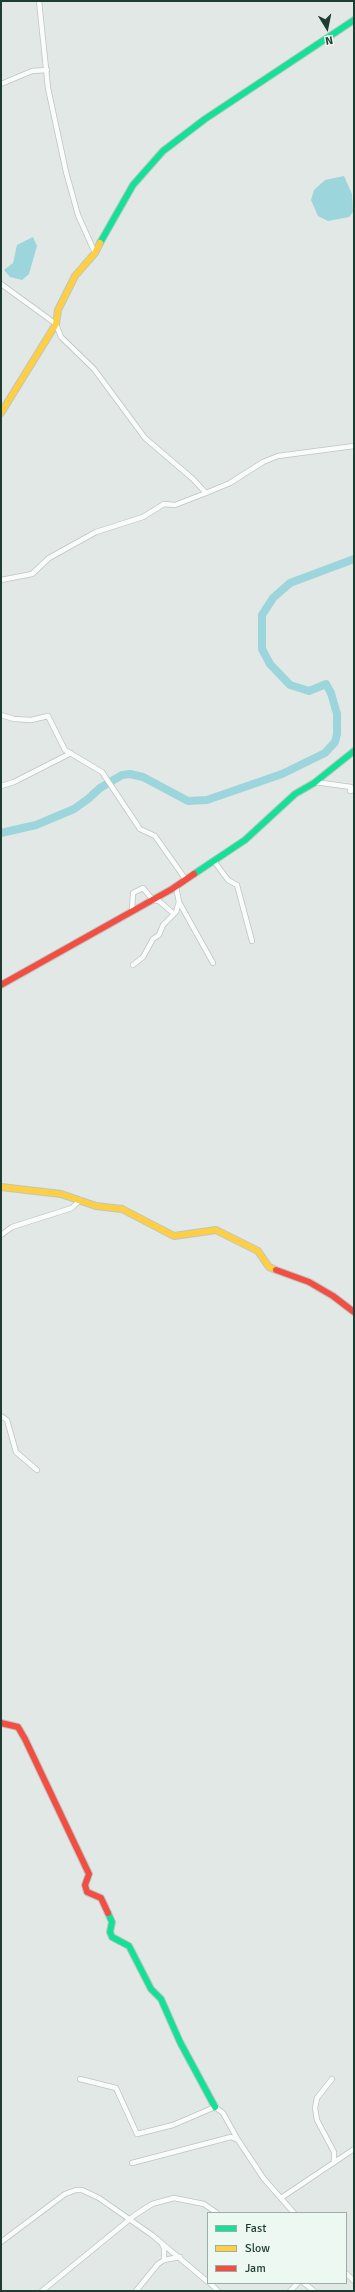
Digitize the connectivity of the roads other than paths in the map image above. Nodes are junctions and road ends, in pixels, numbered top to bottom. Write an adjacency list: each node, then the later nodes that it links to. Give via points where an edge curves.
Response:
1 (39, 1): 3 (street)
2 (354, 20): 5 (street, via 205,119 163,151 133,185)
3 (47, 70): 4 (street, via 32,71); 5 (street, via 48,88 66,172 78,215)
4 (1, 84)
5 (95, 253): 7 (street, via 75,276 58,310)
6 (1, 284): 7 (street)
7 (56, 324): 8 (street); 10 (street, via 61,337 94,369 145,438)
8 (1, 413)
9 (354, 446): 10 (street, via 278,456 263,462 230,483)
10 (206, 493): 11 (street, via 175,505 164,504 143,517 102,530 49,558 32,574)
11 (1, 580)
12 (1, 715): 14 (street, via 31,720 48,716 65,750)
13 (354, 751): 15 (street)
14 (71, 753): 16 (street); 19 (street, via 102,772 140,829 155,836)
15 (314, 782): 17 (street, via 351,787 350,791); 18 (street, via 295,794 245,840)
16 (1, 786)
17 (354, 790)
18 (214, 861): 19 (street); 25 (street, via 228,880 237,885)
19 (186, 880): 20 (street)
20 (176, 887): 21 (street); 22 (street)
21 (153, 900): 23 (street); 23 (street, via 143,888 138,889 133,893); 24 (street, via 159,901)
22 (179, 902): 24 (street); 26 (street)
23 (132, 911): 28 (street)
24 (174, 914): 27 (street, via 163,925 143,957)
25 (252, 941)
26 (213, 963)
27 (133, 965)
28 (1, 986)
29 (1, 1187): 30 (street, via 29,1189 71,1196)
30 (80, 1200): 31 (street, via 72,1208 12,1227); 32 (street, via 96,1206 133,1213 142,1221 158,1226 174,1236 216,1230 258,1251 269,1267 309,1282)
31 (1, 1234)
32 (354, 1312)
33 (1, 1416): 34 (street, via 7,1420 16,1452)
34 (37, 1470)
35 (1, 1723): 38 (street, via 18,1727 25,1739 89,1874 85,1885 87,1892 101,1898 112,1922 112,1937 129,1946 151,1989 161,1999)
36 (80, 2079): 38 (street, via 116,2088 137,2134 172,2125)
37 (332, 2079): 42 (street, via 317,2098 315,2108 317,2120 334,2152)
38 (214, 2107): 39 (street, via 223,2113)
39 (238, 2140): 41 (street, via 231,2136); 43 (street)
40 (354, 2149): 42 (street)
41 (132, 2162)
42 (334, 2162): 43 (street)
43 (281, 2198): 45 (street)
44 (216, 2212): 46 (street, via 204,2204 174,2198 152,2204)
45 (293, 2212)
46 (130, 2220): 47 (street, via 99,2198 76,2190 65,2194); 48 (street); 53 (street)
47 (1, 2242)
48 (161, 2242): 49 (street); 50 (street)
49 (180, 2257): 50 (street); 51 (street)
50 (164, 2260): 54 (street)
51 (207, 2280)
52 (305, 2284): 55 (street)
53 (42, 2291)
54 (136, 2291)
55 (314, 2291)

